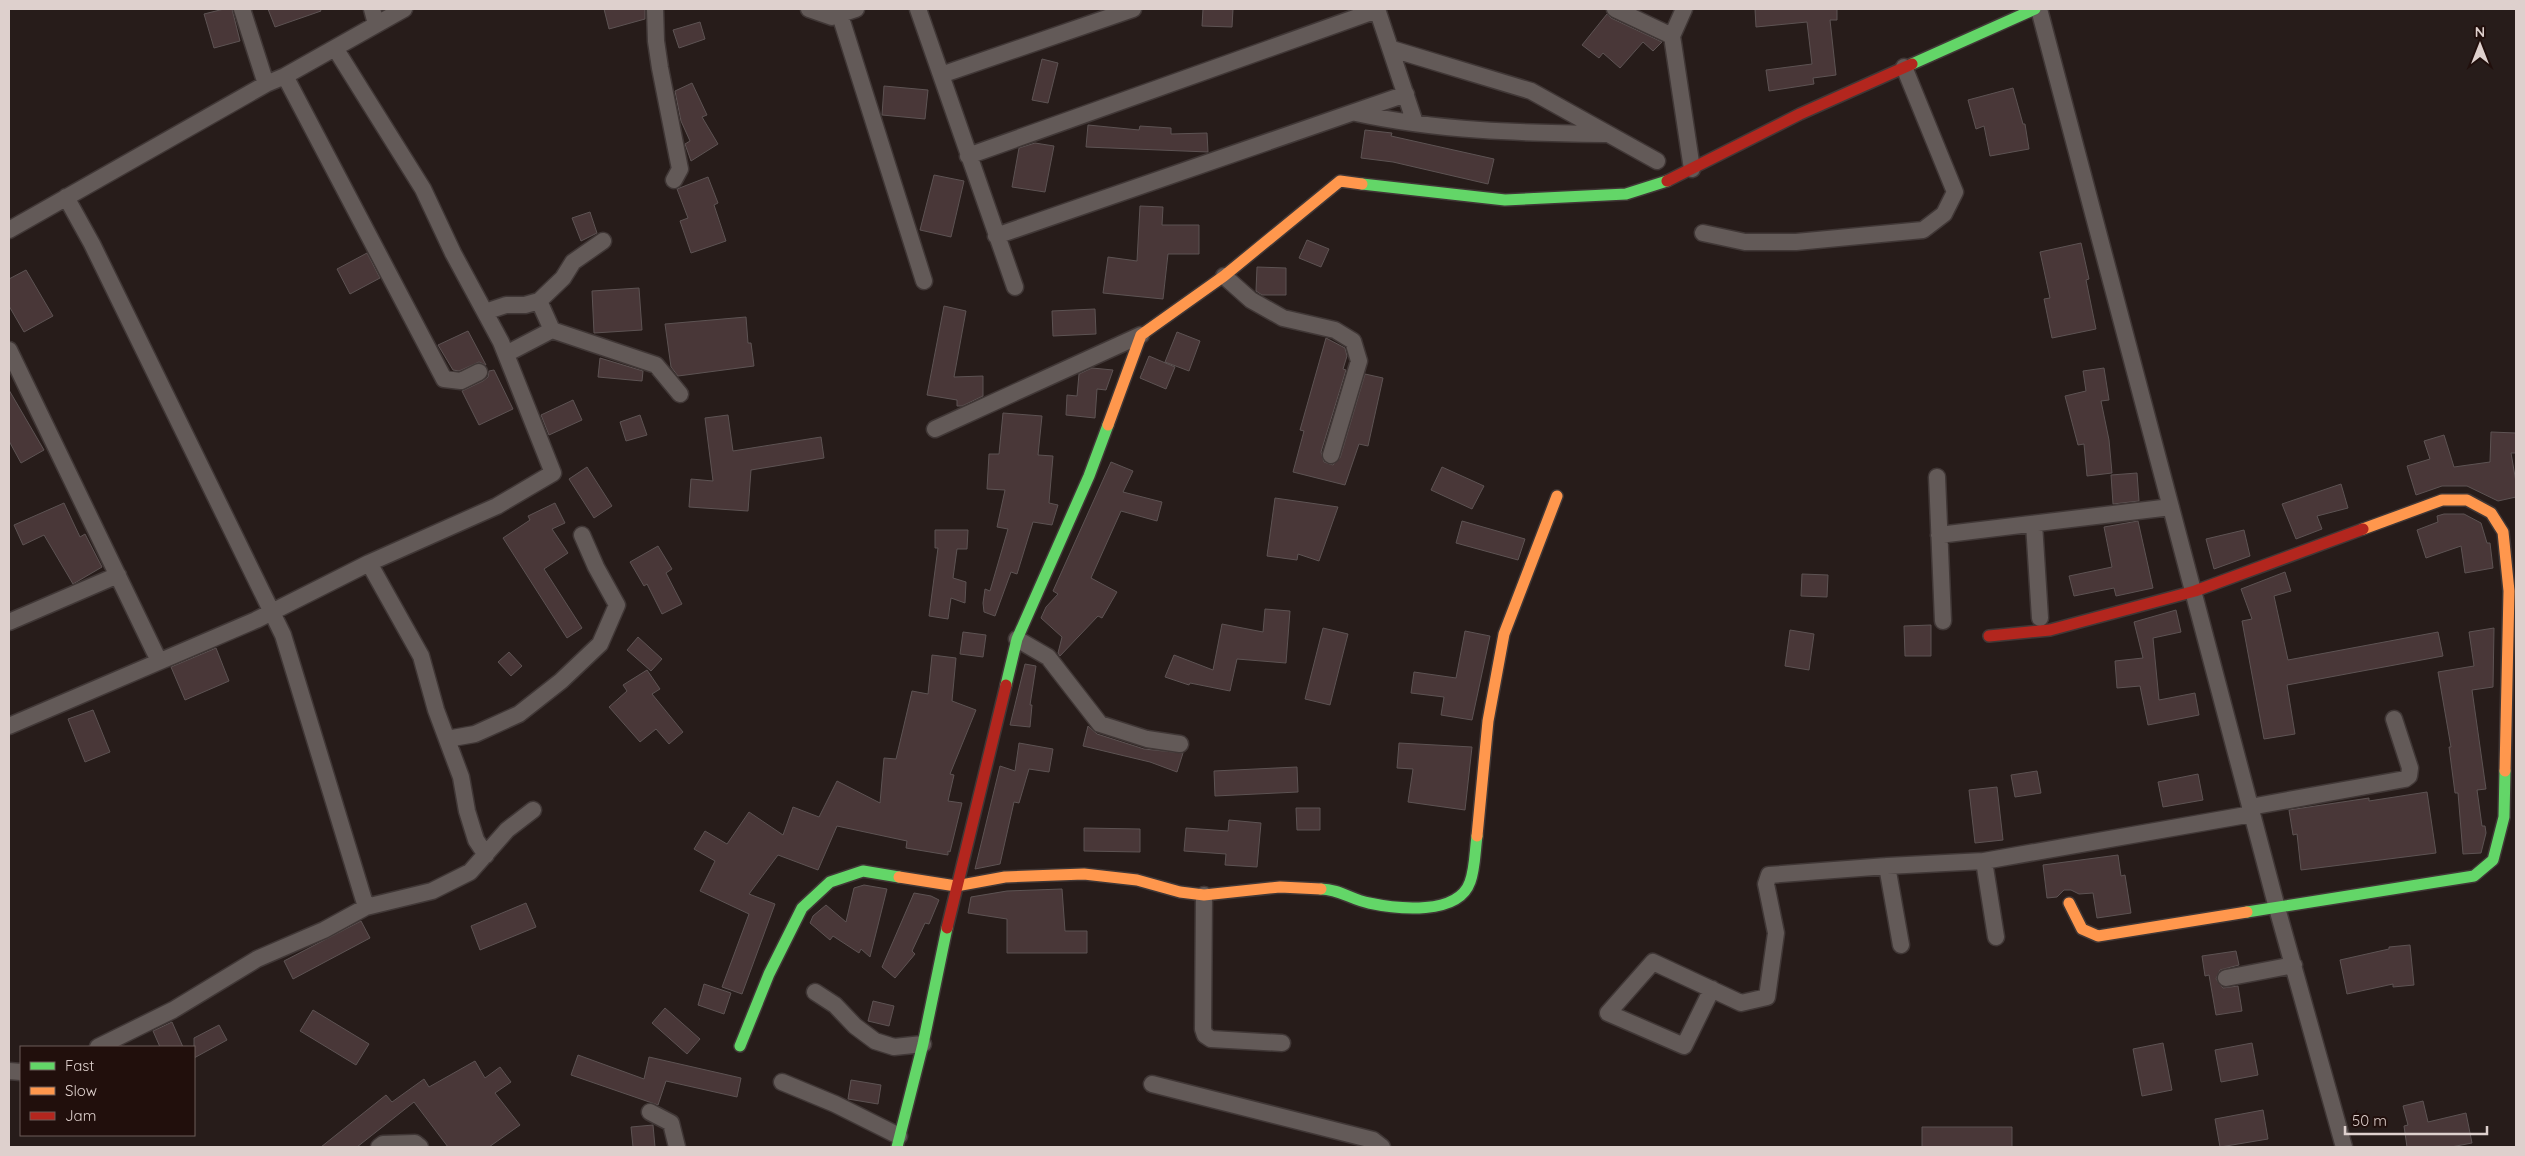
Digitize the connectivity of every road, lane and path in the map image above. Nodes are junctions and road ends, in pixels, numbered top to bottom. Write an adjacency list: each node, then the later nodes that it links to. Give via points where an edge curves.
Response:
1 (242, 9): 21 (street)
2 (404, 9): 14 (street)
3 (655, 9): 29 (street, via 660,68 680,169)
4 (810, 9): 13 (street, via 832,17)
5 (856, 9): 13 (street)
6 (918, 9): 19 (street)
7 (1133, 9): 19 (street)
8 (1377, 9): 17 (street); 26 (street)
9 (1615, 9): 15 (street)
10 (1684, 9): 15 (street)
11 (2035, 9): 18 (street)
12 (2039, 9): 50 (street)
13 (840, 15): 36 (street)
14 (374, 16): 16 (street)
15 (1672, 36): 28 (street)
16 (334, 48): 20 (street); 39 (street, via 423,189)
17 (1392, 49): 22 (street); 25 (street, via 1530,91)
18 (1904, 68): 28 (street, via 1800,114); 32 (street, via 1955,192 1944,214 1923,230 1796,242 1745,242)
19 (941, 75): 26 (street)
20 (285, 76): 21 (street); 44 (street, via 444,379 461,381)
21 (266, 84): 30 (street)
22 (1406, 94): 23 (street); 24 (street)
23 (1355, 113): 24 (street); 33 (street)
24 (1415, 123): 25 (street, via 1473,130)
25 (1607, 134): 27 (street)
26 (968, 156): 33 (street)
27 (1656, 161)
28 (1692, 169): 35 (street, via 1662,184 1626,194 1505,200 1340,181)
29 (674, 180)
30 (66, 198): 31 (street); 57 (street, via 96,252)
31 (9, 230)
32 (1703, 233)
33 (996, 236): 37 (street)
34 (604, 241): 38 (street, via 573,262 563,278)
35 (1224, 276): 41 (street); 47 (street, via 1251,300 1283,318 1335,330 1353,341 1360,361)
36 (924, 281)
37 (1015, 287)
38 (539, 301): 39 (street, via 506,305); 40 (street)
39 (485, 312): 43 (street)
40 (552, 330): 43 (street); 45 (street, via 656,365)
41 (1141, 335): 46 (street); 62 (street, via 1089,476)
42 (9, 350): 55 (street)
43 (506, 354): 54 (street, via 553,473 497,506)
44 (479, 372)
45 (680, 394)
46 (935, 428)
47 (1331, 455)
48 (1937, 477): 53 (street)
49 (1557, 496): 76 (street, via 1504,634 1488,721 1470,883 1457,900 1441,906 1410,908 1367,903 1335,889 1280,887)
50 (2171, 507): 51 (street); 56 (street)
51 (2034, 524): 53 (street); 58 (street)
52 (582, 535): 67 (street, via 617,605 600,644 519,714 475,734)
53 (1939, 535): 59 (street)
54 (369, 563): 57 (street); 67 (street, via 421,656)
55 (118, 575): 60 (street); 63 (street)
56 (2195, 592): 61 (street, via 2050,630); 66 (street, via 2442,500 2467,500 2491,513 2503,532 2509,592); 70 (street)
57 (272, 612): 63 (street); 78 (street, via 283,635)
58 (2040, 618)
59 (1944, 621)
60 (9, 622)
61 (1989, 636)
62 (1017, 639): 68 (street, via 1048,657 1100,724 1147,739); 75 (street)
63 (159, 661): 65 (street)
64 (2394, 719): 70 (street, via 2410,768 2405,779)
65 (9, 726)
66 (2511, 732): 71 (street)
67 (447, 739): 72 (street, via 461,777 476,840)
68 (1180, 744)
69 (533, 810): 72 (street, via 507,830)
70 (2251, 810): 73 (street); 79 (street)
71 (2510, 817): 79 (street, via 2493,860 2474,876)
72 (486, 856): 78 (street, via 470,872 432,891)
73 (1984, 861): 74 (street); 80 (street)
74 (1887, 866): 81 (street); 84 (street, via 1769,875 1766,884 1776,933 1767,997 1741,1003)
75 (956, 886): 76 (street, via 1005,877 1084,874 1137,880); 87 (street); 89 (street, via 863,871 830,882 802,908)
76 (1204, 895): 86 (street, via 1205,1035 1211,1040)
77 (2069, 903): 79 (street, via 2081,930 2098,936)
78 (366, 907): 88 (street, via 324,930 257,959 173,1010)
79 (2277, 908): 82 (street)
80 (1996, 937)
81 (1902, 945)
82 (2294, 965): 83 (street); 98 (street)
83 (2226, 978)
84 (1712, 989): 84 (street, via 1653,962 1608,1013 1684,1046)
85 (815, 992): 87 (street, via 875,1041 894,1047)
86 (1282, 1043)
87 (923, 1044): 93 (street)
88 (100, 1046)
89 (740, 1046)
90 (782, 1082): 93 (street, via 834,1104)
91 (1152, 1084): 97 (street, via 1373,1140)
92 (650, 1112): 96 (street, via 671,1123)
93 (898, 1142)
94 (379, 1147): 95 (street, via 383,1144 415,1143)
95 (420, 1147)
96 (678, 1147)
97 (1382, 1147)
98 (2344, 1147)

